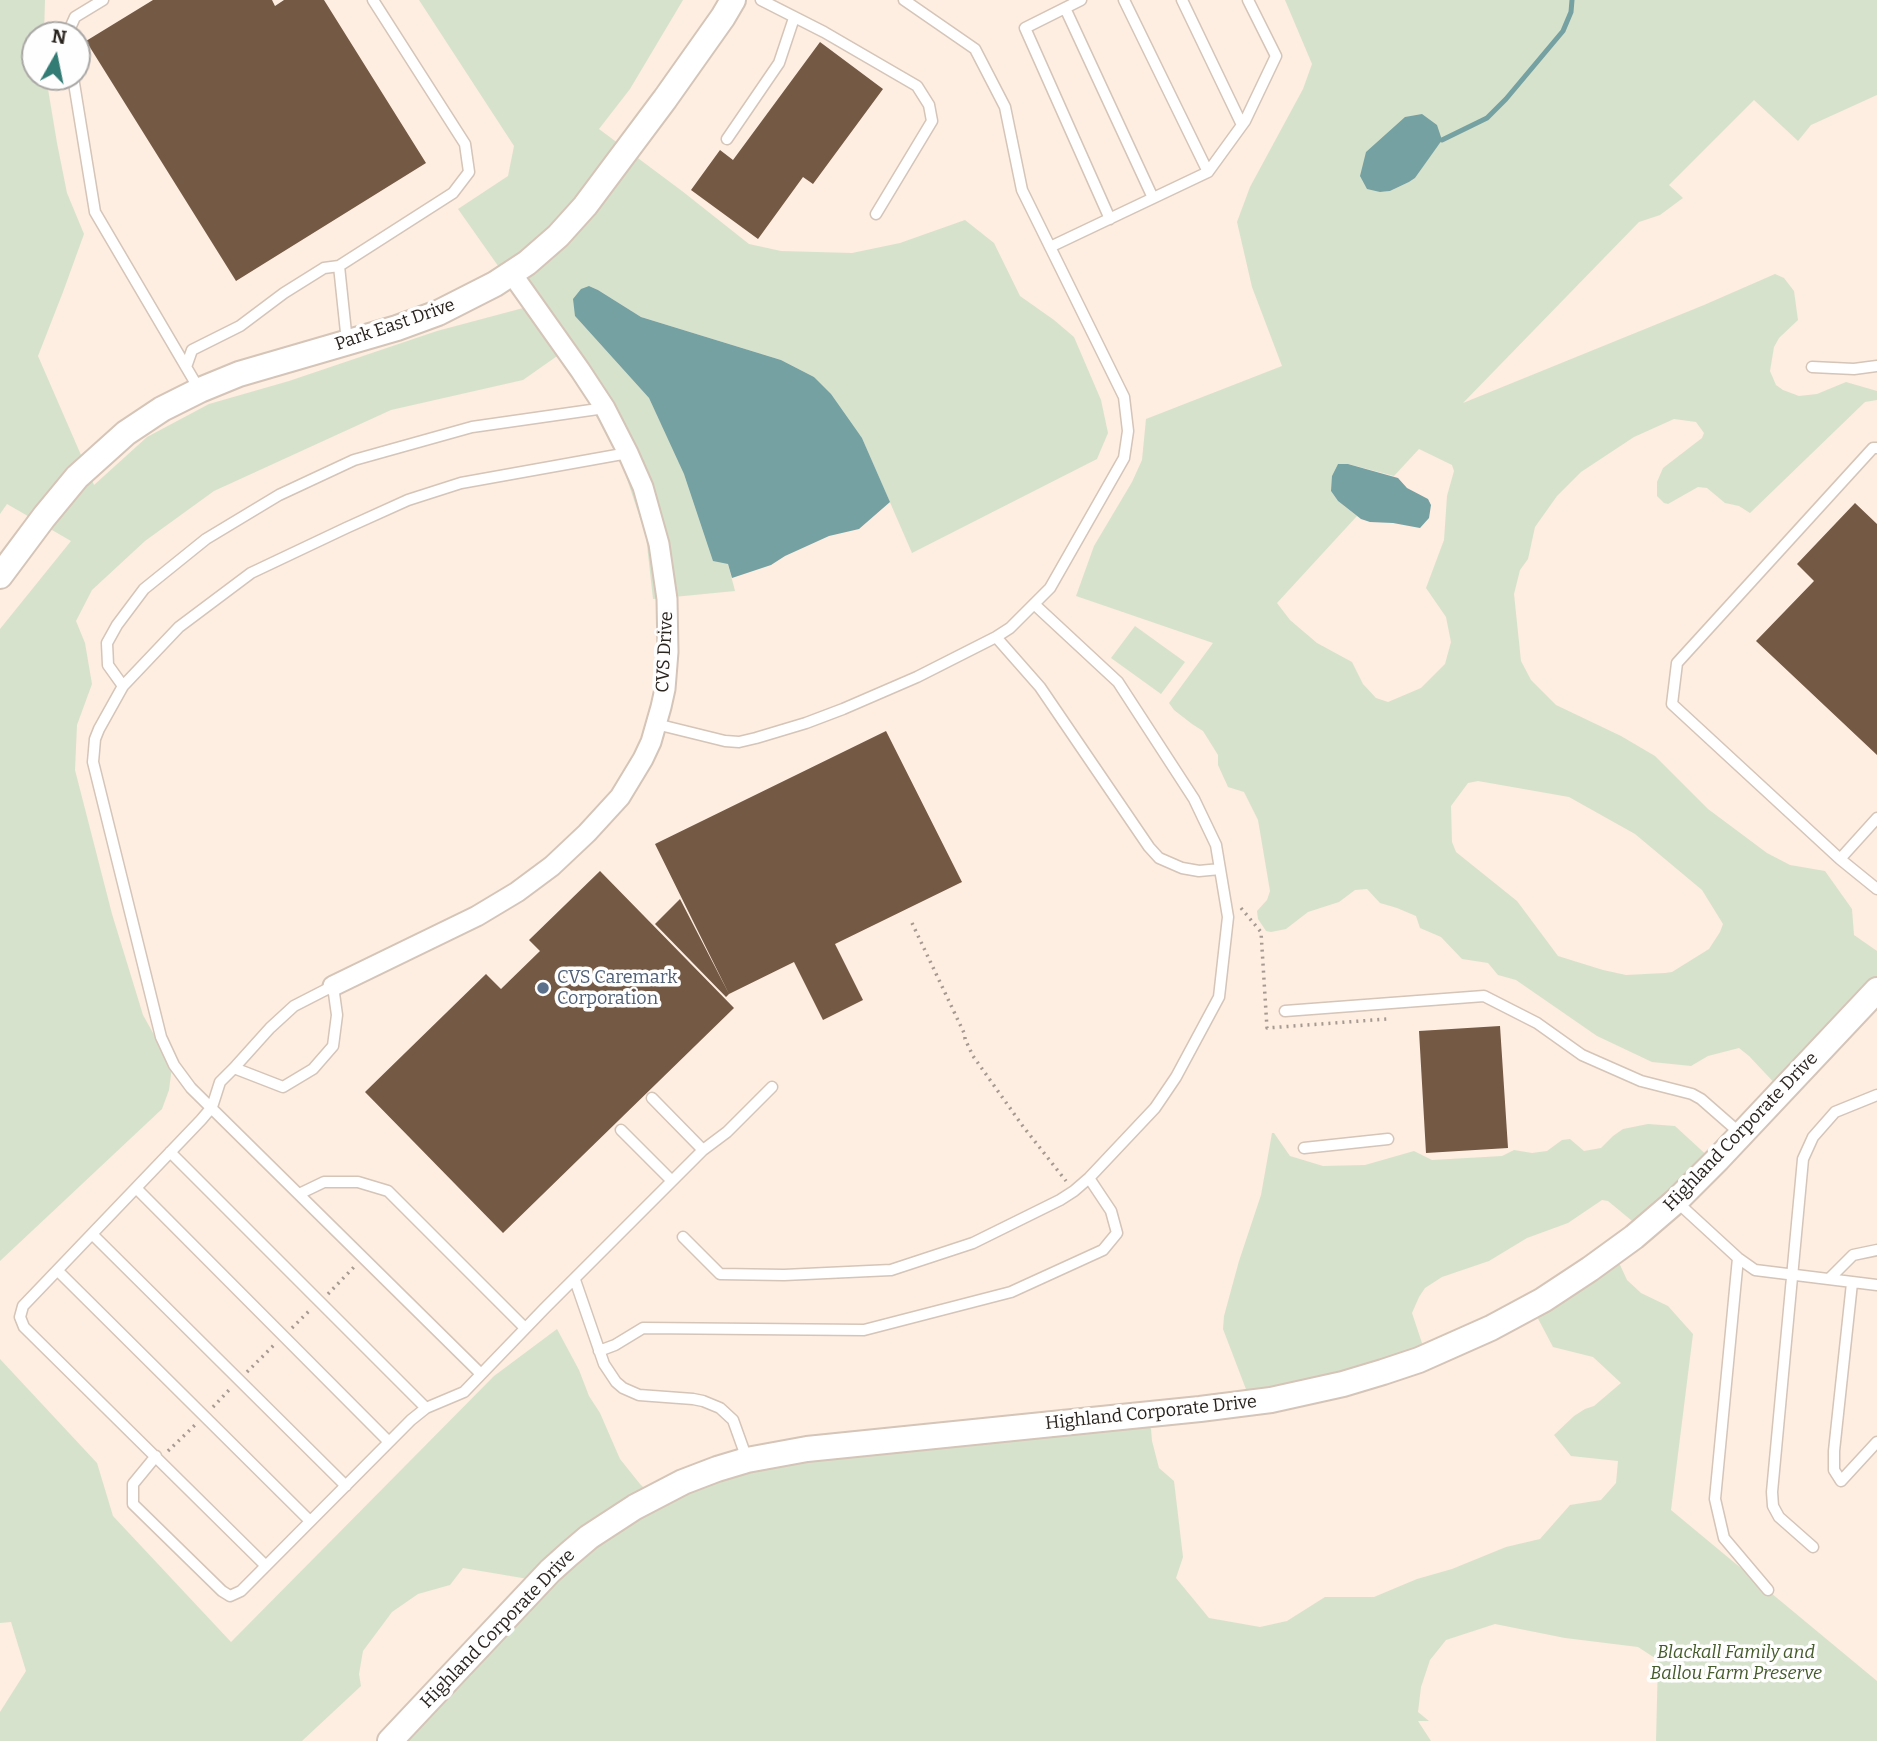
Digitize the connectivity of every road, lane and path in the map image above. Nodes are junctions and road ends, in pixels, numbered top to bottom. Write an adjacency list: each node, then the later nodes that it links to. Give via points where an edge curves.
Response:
1 (103, 0): 12 (lane)
2 (373, 0): 21 (lane, via 465,144 469,172 453,193)
3 (733, 0): 22 (street, Park East Drive, via 585,206 558,236)
4 (761, 0): 11 (lane)
5 (904, 0): 20 (lane, via 975,49 1005,107 1022,190)
6 (1081, 0): 10 (lane)
7 (1124, 0): 16 (lane)
8 (1182, 0): 14 (lane)
9 (1248, 0): 14 (lane, via 1276,56)
10 (1065, 8): 17 (lane); 19 (lane, via 1025,28)
11 (794, 18): 15 (lane, via 779,63); 18 (lane, via 918,86 929,105 932,121)
12 (73, 21)
13 (76, 91): 25 (lane, via 95,212)
14 (1242, 125): 16 (lane)
15 (727, 139)
16 (1208, 172): 17 (lane)
17 (1153, 198): 19 (lane)
18 (876, 214)
19 (1110, 219): 20 (lane)
20 (1050, 247): 32 (lane, via 1124,397 1128,431 1124,458 1050,587)
21 (339, 266): 23 (lane); 25 (lane, via 324,268 240,326 192,350)
22 (512, 274): 23 (street, Park East Drive, via 438,313); 28 (street, CVS Drive)
23 (347, 343): 27 (street, Park East Drive)
24 (1877, 366): 26 (lane)
25 (186, 367): 27 (lane)
26 (1812, 368)
27 (200, 390): 31 (street, Park East Drive, via 162,408 92,462)
28 (605, 408): 30 (street, CVS Drive); 34 (lane, via 472,427 354,460 279,495 206,539 144,589 107,643 108,665)
29 (1877, 448): 37 (lane, via 1677,663 1672,704)
30 (628, 453): 34 (lane, via 461,483 346,528 251,573 179,627); 35 (street, CVS Drive, via 654,525 667,599 667,671)
31 (0, 576)
32 (1034, 604): 33 (lane); 38 (lane, via 1118,682 1194,799 1216,845)
33 (996, 638): 35 (lane, via 843,709 756,738 725,741); 38 (lane, via 1040,687 1154,853 1182,868)
34 (123, 685): 50 (lane, via 95,739 93,762 161,1037 174,1065)
35 (656, 724): 42 (street, CVS Drive, via 643,759 620,797 534,881 477,916)
36 (1877, 818): 37 (lane)
37 (1840, 859): 40 (lane)
38 (1220, 869): 39 (lane)
39 (1223, 888): 45 (path, via 1261,932 1267,1028); 57 (lane, via 1228,917 1219,997 1155,1108)
40 (1877, 889)
41 (912, 923): 60 (path, via 973,1056)
42 (333, 986): 46 (lane, via 294,1006); 46 (lane, via 337,1016 333,1046 313,1069 283,1087)
43 (1877, 990): 52 (street, Highland Corporate Drive)
44 (1285, 1011): 52 (lane, via 1484,996 1537,1023 1582,1055 1641,1082 1702,1099)
45 (1387, 1019)
46 (234, 1068): 50 (lane, via 220,1082)
47 (772, 1087): 55 (lane)
48 (1877, 1095): 69 (lane, via 1835,1112 1812,1138 1803,1159)
49 (652, 1098): 55 (lane)
50 (212, 1107): 56 (lane); 61 (lane)
51 (621, 1130): 58 (lane)
52 (1741, 1135): 62 (street, Highland Corporate Drive)
53 (1388, 1139): 54 (lane)
54 (1304, 1148)
55 (703, 1150): 58 (lane)
56 (170, 1152): 59 (lane); 74 (lane)
57 (1089, 1178): 60 (lane); 77 (lane, via 1111,1211 1117,1233 1103,1250 1011,1292 864,1330 643,1328)
58 (672, 1181): 71 (lane)
59 (136, 1188): 63 (lane); 76 (lane)
60 (1074, 1191): 64 (lane, via 973,1243 891,1270 720,1274)
61 (299, 1194): 66 (lane); 75 (lane, via 324,1182 358,1182 388,1191)
62 (1676, 1201): 67 (lane); 85 (street, Highland Corporate Drive, via 1590,1269 1520,1313 1419,1360 1343,1384 1239,1405 807,1449)
63 (92, 1234): 68 (lane); 79 (lane)
64 (683, 1237)
65 (1877, 1250): 70 (lane, via 1853,1255)
66 (363, 1257): 74 (path); 78 (lane)
67 (1738, 1258): 69 (lane, via 1755,1270); 90 (lane, via 1715,1499 1724,1538)
68 (58, 1271): 81 (lane); 84 (lane, via 21,1310 22,1324)
69 (1791, 1275): 70 (lane); 88 (lane, via 1773,1506)
70 (1829, 1279): 72 (lane)
71 (575, 1280): 75 (lane); 77 (lane)
72 (1852, 1283): 73 (lane); 83 (lane, via 1834,1451 1834,1470 1841,1481)
73 (1877, 1285)
74 (319, 1302): 76 (path); 80 (lane)
75 (525, 1328): 78 (lane)
76 (284, 1336): 79 (path); 82 (lane)
77 (600, 1352): 85 (lane, via 610,1374 631,1392 703,1401 727,1413)
78 (481, 1374): 80 (lane, via 464,1392)
79 (239, 1380): 81 (path); 86 (lane)
80 (426, 1408): 82 (lane)
81 (204, 1416): 84 (path); 87 (lane)
82 (389, 1442): 86 (lane)
83 (1877, 1442)
84 (157, 1458): 89 (lane); 89 (lane, via 133,1484 133,1504 230,1596)
85 (747, 1460): 91 (street, Highland Corporate Drive, via 657,1494 589,1537 541,1581)
86 (346, 1486): 87 (lane)
87 (310, 1521): 89 (lane)
88 (1813, 1547)
89 (266, 1566)
90 (1768, 1590)
91 (390, 1741)

